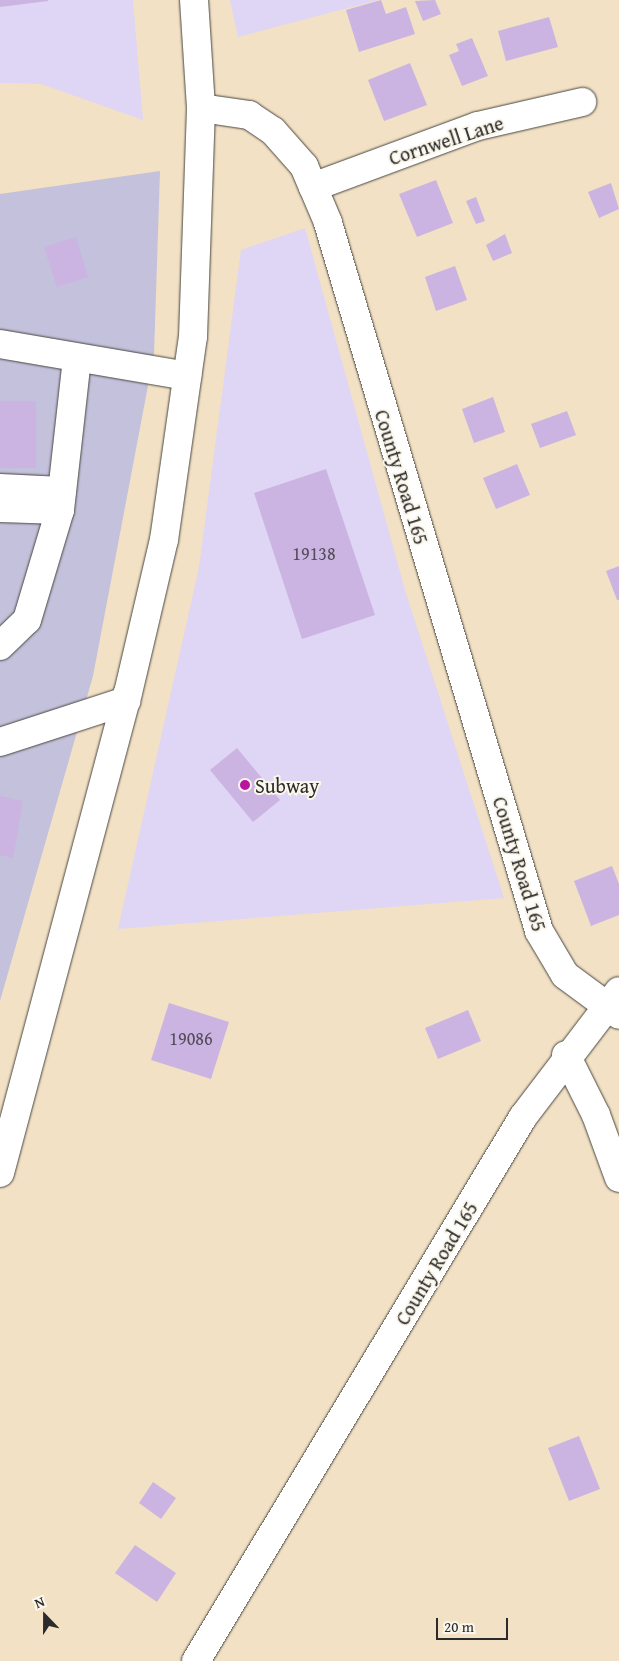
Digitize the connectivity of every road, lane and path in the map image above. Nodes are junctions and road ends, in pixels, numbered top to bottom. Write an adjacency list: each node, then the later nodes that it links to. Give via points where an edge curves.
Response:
1 (194, 0): 3 (street)
2 (582, 102): 4 (street, Cornwell Lane, via 478,126)
3 (202, 108): 4 (street, County Road 165, via 249,115 273,131 304,166); 7 (street)
4 (314, 187): 14 (street, County Road 165, via 328,223 539,931 565,976)
5 (0, 344): 6 (street)
6 (77, 360): 7 (street); 9 (street)
7 (187, 376): 12 (street, via 164,540)
8 (0, 488): 9 (street)
9 (61, 501): 10 (street); 11 (street, via 27,620)
10 (0, 508)
11 (0, 646)
12 (126, 701): 13 (street); 16 (street)
13 (0, 742)
14 (615, 1004): 15 (street, County Road 165)
15 (566, 1055): 17 (street, via 596,1115); 18 (street, County Road 165, via 523,1117)
16 (0, 1173)
17 (619, 1178)
18 (196, 1661)

